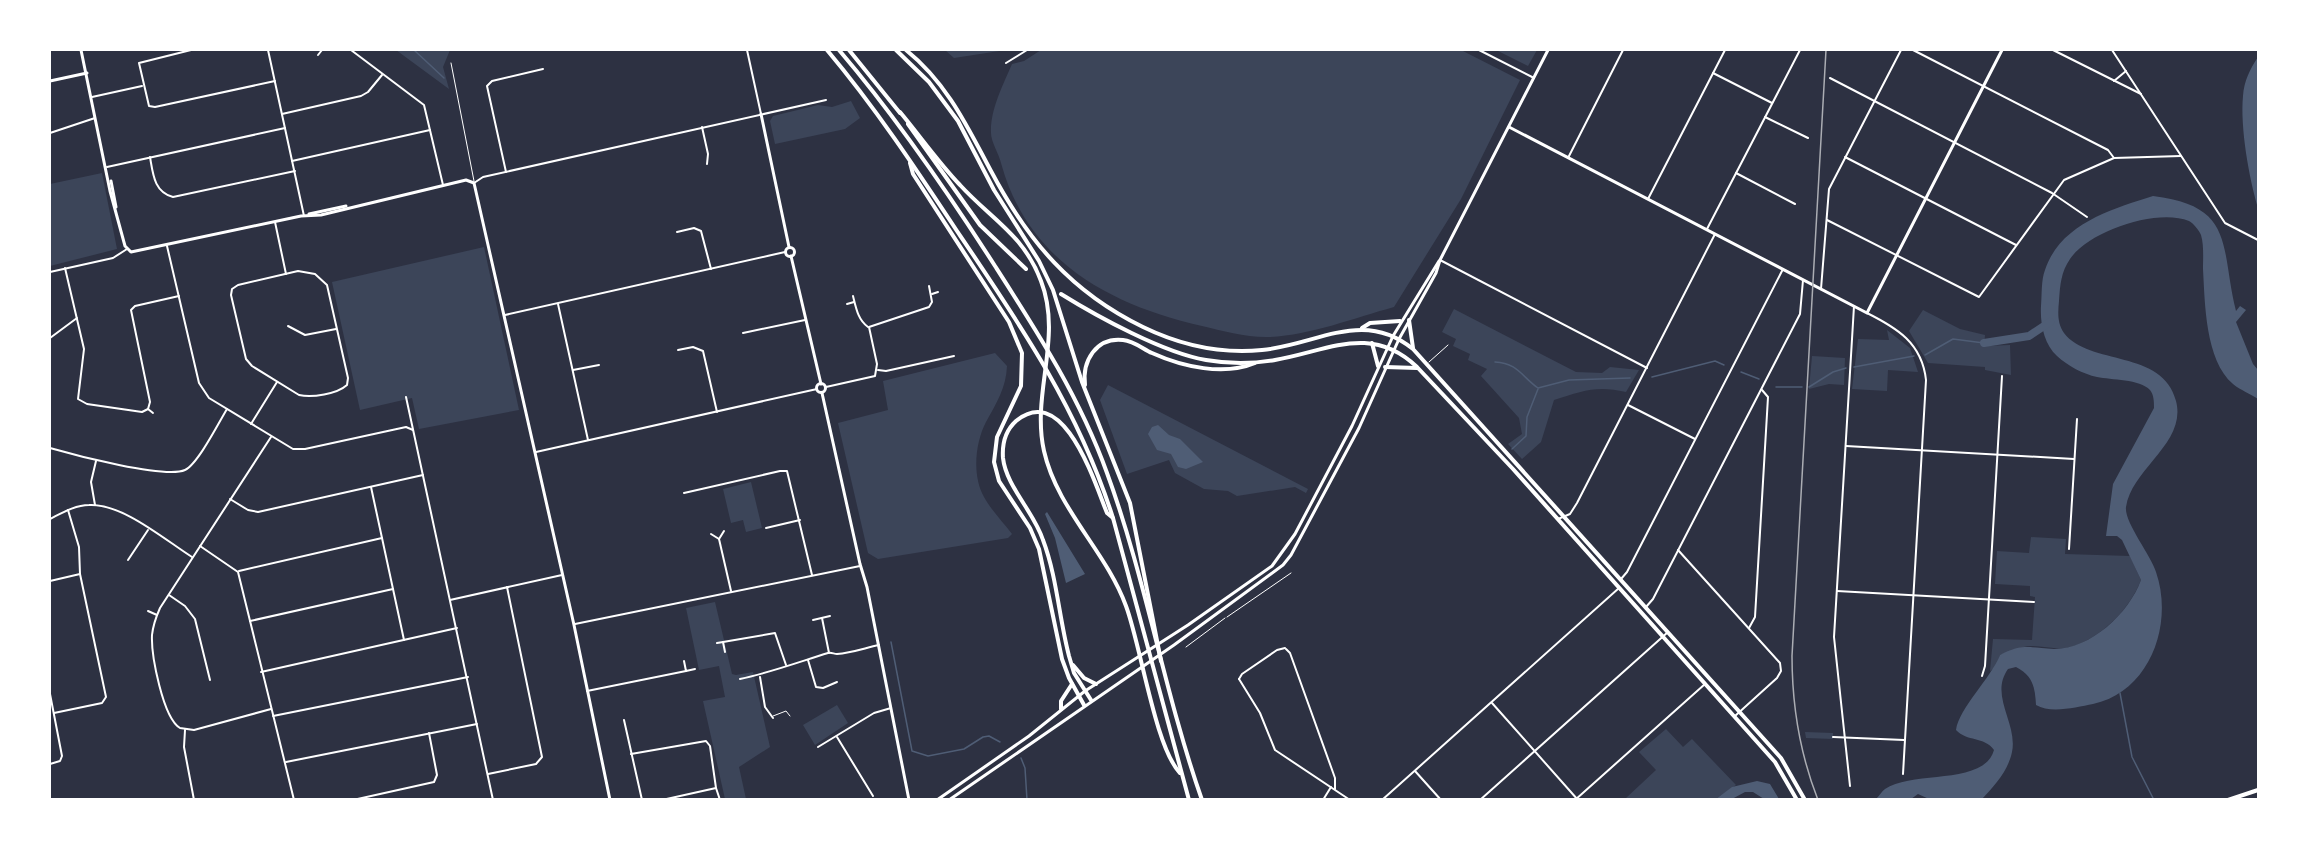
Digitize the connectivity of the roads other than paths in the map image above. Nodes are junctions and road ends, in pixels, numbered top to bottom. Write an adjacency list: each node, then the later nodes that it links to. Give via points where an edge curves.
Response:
1 (81, 50): 28 (street)
2 (191, 50): 36 (street, via 137,62)
3 (268, 50): 34 (street)
4 (322, 50): 23 (street)
5 (351, 50): 30 (street)
6 (747, 50): 47 (street)
7 (827, 50): 62 (highway)
8 (839, 50): 222 (highway, via 952,200 1065,379 1111,484)
9 (849, 50): 45 (highway)
10 (896, 50): 147 (highway, via 929,82 953,114 1039,261 1053,290)
11 (906, 50): 120 (highway, via 925,66 960,110 1001,189 1036,244 1071,280 1125,317 1173,340 1228,350 1282,347 1338,331)
12 (1027, 50): 25 (street)
13 (1479, 50): 31 (street)
14 (1548, 50): 31 (street)
15 (1623, 50): 60 (street)
16 (1725, 50): 29 (street)
17 (1800, 50): 42 (street)
18 (1901, 50): 41 (street)
19 (1913, 50): 37 (street)
20 (2002, 50): 37 (street)
21 (2053, 50): 35 (street)
22 (2112, 50): 27 (street)
23 (318, 55)
24 (451, 63): 69 (lane)
25 (1006, 63)
26 (543, 69): 67 (street, via 492,81 487,86)
27 (2126, 71): 35 (street); 38 (street)
28 (87, 73): 33 (street); 39 (street)
29 (1713, 73): 42 (street); 72 (street)
30 (383, 74): 46 (street, via 361,96); 53 (street, via 420,101)
31 (1534, 78): 51 (street)
32 (1830, 78): 41 (street)
33 (50, 81)
34 (275, 81): 43 (street); 46 (street)
35 (2114, 81): 38 (street)
36 (142, 86): 39 (street); 43 (street)
37 (1984, 86): 56 (street); 61 (street, via 2108,150)
38 (2141, 94): 57 (street)
39 (92, 97): 49 (street)
40 (826, 100): 47 (street)
41 (1875, 101): 56 (street); 59 (street)
42 (1772, 103): 48 (street)
43 (149, 106): 44 (street)
44 (146, 110)
45 (900, 112): 93 (highway, via 980,225); 280 (highway, via 957,183 1026,250 1044,288 1050,346 1041,430 1051,474 1117,585 1173,766)
46 (282, 114): 52 (street)
47 (761, 114): 50 (street); 85 (street)
48 (1765, 117): 55 (street); 68 (street)
49 (96, 118): 54 (street); 65 (street)
50 (702, 127): 64 (street); 67 (street)
51 (1509, 127): 60 (street); 90 (street)
52 (285, 128): 58 (street); 63 (street)
53 (431, 130): 63 (street); 70 (street)
54 (50, 133)
55 (1808, 138)
56 (1954, 142): 71 (street); 73 (street)
57 (2181, 156): 61 (street); 82 (street, via 2225,223)
58 (150, 157): 65 (street); 66 (street, via 156,185 172,197)
59 (1845, 157): 73 (street); 77 (street, via 1829,189)
60 (1568, 158): 72 (street)
61 (2114, 158): 71 (street, via 2064,180)
62 (910, 160): 175 (highway, via 1050,372 1085,442); 246 (highway, via 913,174 1009,322 1022,353 1021,386 997,437 994,462 999,481 1039,549 1059,651)
63 (292, 161): 66 (street)
64 (707, 164)
65 (107, 167): 86 (street)
66 (295, 171): 75 (street)
67 (506, 172): 69 (street)
68 (1736, 173): 74 (street); 79 (street)
69 (474, 183): 70 (street, via 466,180); 112 (street)
70 (443, 185): 75 (street)
71 (2052, 193): 76 (street); 83 (street)
72 (1648, 199): 79 (street)
73 (1925, 199): 83 (street); 89 (street)
74 (1795, 204)
75 (304, 216): 78 (street)
76 (2087, 217)
77 (1827, 220): 89 (street); 99 (street)
78 (275, 222): 84 (street); 96 (street)
79 (1707, 229): 81 (street)
80 (677, 232): 92 (street, via 694,228 701,231)
81 (1715, 234): 94 (street); 138 (street)
82 (2259, 240)
83 (2016, 245): 89 (street, via 1979,297)
84 (167, 246): 86 (street, via 136,253); 103 (street)
85 (789, 247): 87 (street); 88 (street, via 794,251)
86 (127, 249): 91 (street, via 113,258)
87 (785, 252): 88 (street); 92 (street)
88 (791, 256): 114 (street)
89 (1896, 256): 111 (street)
90 (1440, 260): 115 (street); 116 (street); 138 (street)
91 (65, 268): 95 (street); 113 (street)
92 (711, 269): 106 (street)
93 (1026, 269)
94 (1783, 269): 97 (street); 160 (street)
95 (50, 272)
96 (286, 274): 119 (street, via 309,271 324,281); 142 (street, via 238,285 231,295 246,359)
97 (1803, 279): 99 (street); 146 (street, via 1800,314)
98 (929, 286): 101 (street)
99 (1821, 289): 108 (street)
100 (938, 292): 101 (street)
101 (932, 294): 118 (street, via 928,307)
102 (1060, 294): 132 (highway, via 1181,354 1224,363)
103 (179, 296): 110 (street); 152 (street, via 200,386 207,396)
104 (853, 296): 105 (street)
105 (855, 302): 107 (street); 118 (street, via 862,323)
106 (558, 304): 112 (street); 139 (street)
107 (846, 304)
108 (1854, 306): 111 (street); 161 (street)
109 (127, 309): 110 (street)
110 (131, 310): 151 (street, via 150,402)
111 (1867, 312): 163 (street, via 1903,334 1921,360 1926,380)
112 (505, 315): 164 (street)
113 (77, 318): 123 (street); 151 (street, via 84,355 78,399 87,404 142,412)
114 (807, 320): 121 (street); 143 (street)
115 (1409, 320): 124 (street); 128 (highway)
116 (1400, 321): 120 (highway, via 1370,323); 122 (street)
117 (288, 326): 119 (street, via 305,335)
118 (869, 327): 140 (street)
119 (337, 329): 142 (street, via 347,385 340,390 303,396)
120 (1362, 329): 122 (highway)
121 (743, 333)
122 (1393, 336): 124 (highway); 127 (street)
123 (50, 338)
124 (1399, 339): 128 (highway); 130 (street)
125 (1372, 343): 127 (highway); 132 (highway, via 1350,342); 135 (highway)
126 (1448, 345): 134 (lane)
127 (1387, 347): 130 (highway); 135 (street)
128 (1413, 349): 134 (highway)
129 (678, 350): 153 (street, via 693,347 703,351)
130 (1394, 350): 136 (street); 137 (highway)
131 (954, 356): 140 (street)
132 (1255, 363): 147 (highway, via 1241,369 1192,366 1163,358 1126,340 1114,340 1102,344 1089,357 1084,370)
133 (599, 364): 139 (street)
134 (1428, 364): 174 (highway)
135 (1378, 366): 209 (street, via 1352,426 1286,549 1269,569)
136 (1385, 368): 137 (highway); 210 (street, via 1359,428 1291,555 1276,572)
137 (1417, 368): 177 (highway)
138 (1647, 368): 150 (street)
139 (573, 370): 159 (street)
140 (878, 370): 144 (street, via 875,376)
141 (2002, 376): 165 (street)
142 (277, 382): 156 (street)
143 (821, 384): 144 (street); 145 (street)
144 (826, 387): 148 (street)
145 (817, 389): 148 (street); 153 (street)
146 (1761, 389): 187 (street); 220 (street, via 1768,397 1766,441 1755,617)
147 (1086, 392): 222 (highway, via 1130,503)
148 (822, 393): 190 (street)
149 (406, 397): 157 (street)
150 (1628, 405): 160 (street); 174 (street)
151 (148, 409): 154 (street)
152 (227, 409): 156 (street); 167 (street, via 185,470)
153 (717, 412): 159 (street)
154 (153, 413)
155 (2077, 419): 166 (street)
156 (251, 424): 158 (street)
157 (413, 430): 158 (street, via 403,427 300,450); 168 (street)
158 (271, 437): 171 (street)
159 (588, 440): 164 (street)
160 (1696, 440): 196 (street)
161 (1845, 446): 163 (street); 201 (street)
162 (50, 448): 167 (street)
163 (1922, 451): 165 (street); 204 (street)
164 (536, 452): 194 (street)
165 (1998, 455): 166 (street); 206 (street)
166 (2074, 459): 186 (street)
167 (96, 461): 172 (street, via 91,482)
168 (423, 475): 169 (street); 205 (street)
169 (371, 487): 171 (street, via 258,512); 183 (street)
170 (684, 493): 178 (street, via 784,470 790,477)
171 (230, 499): 185 (street)
172 (95, 505): 173 (street); 180 (street, via 116,510)
173 (68, 510): 176 (street); 193 (street, via 79,547)
174 (1566, 517): 177 (street); 196 (highway)
175 (1113, 518): 236 (highway, via 1063,423 1037,414 1015,422 1005,437 1004,464 1046,547); 280 (highway)
176 (50, 519)
177 (1558, 519): 199 (highway)
178 (800, 520): 179 (street); 195 (street)
179 (766, 528)
180 (148, 529): 188 (street); 189 (street)
181 (724, 531): 184 (street)
182 (711, 534): 184 (street)
183 (382, 538): 191 (street); 200 (street)
184 (719, 539): 202 (street)
185 (200, 546): 188 (street); 191 (street)
186 (2069, 549)
187 (1678, 550): 208 (street); 220 (street)
188 (192, 557): 203 (street)
189 (128, 560)
190 (860, 566): 195 (street); 228 (street)
191 (238, 572): 217 (street)
192 (1291, 573): 214 (lane)
193 (80, 574): 197 (street); 260 (street, via 106,698 98,704)
194 (563, 574): 198 (street); 218 (street)
195 (813, 576): 202 (street)
196 (1621, 579): 208 (highway)
197 (50, 581)
198 (507, 587): 205 (street); 279 (street, via 542,757 536,764)
199 (1619, 588): 223 (highway); 254 (street)
200 (393, 589): 217 (street); 224 (street)
201 (1837, 591): 204 (street); 271 (street, via 1834,637)
202 (731, 592): 218 (street)
203 (169, 595): 212 (street); 244 (street, via 195,619)
204 (1913, 595): 206 (street); 272 (street)
205 (450, 600): 219 (street)
206 (1989, 600): 207 (street); 240 (street)
207 (2034, 602)
208 (1646, 607): 221 (highway)
209 (1213, 608): 210 (lane); 247 (street)
210 (1221, 610): 214 (lane); 253 (street)
211 (148, 611): 212 (street)
212 (157, 615): 267 (street, via 152,646 166,710 171,721)
213 (830, 616): 215 (street)
214 (1227, 617): 229 (lane)
215 (822, 618): 216 (street); 232 (street)
216 (813, 620)
217 (250, 621): 239 (street)
218 (574, 625): 249 (street)
219 (457, 628): 224 (street); 241 (street)
220 (1749, 628): 259 (street, via 1778,660 1781,669 1777,678)
221 (1668, 632): 223 (street); 259 (highway)
222 (1155, 636): 301 (highway)
223 (1662, 637): 248 (highway); 274 (street)
224 (404, 640): 239 (street)
225 (723, 642): 226 (street); 231 (street); 235 (street, via 775,633)
226 (717, 643)
227 (1287, 643): 230 (street)
228 (879, 645): 232 (street); 256 (street)
229 (1186, 647)
230 (1286, 648): 283 (street, via 1277,650 1237,679 1260,713 1275,750); 285 (street, via 1336,781)
231 (725, 652)
232 (829, 653): 233 (street)
233 (808, 660): 235 (street); 245 (street, via 818,688)
234 (684, 661): 238 (street)
235 (786, 665): 242 (street)
236 (1072, 665): 247 (highway); 250 (highway)
237 (695, 669): 238 (street)
238 (686, 671): 249 (street)
239 (261, 672): 257 (street)
240 (1982, 676)
241 (468, 677): 261 (street); 266 (street)
242 (759, 677): 243 (street); 263 (street, via 765,707)
243 (740, 679)
244 (210, 681)
245 (837, 682)
246 (1072, 684): 252 (highway); 258 (highway, via 1061,701)
247 (1096, 684): 250 (street)
248 (1705, 684): 264 (highway); 290 (street)
249 (587, 691): 288 (street)
250 (1085, 691): 252 (street); 253 (highway)
251 (50, 694): 260 (street)
252 (1078, 696): 255 (highway); 258 (street)
253 (1091, 700): 255 (street)
254 (1491, 702): 274 (street); 278 (street)
255 (1084, 705): 299 (street)
256 (891, 708): 269 (street, via 874,713); 289 (street)
257 (271, 709): 261 (street); 267 (street)
258 (1061, 709): 298 (street)
259 (1739, 711): 264 (street); 308 (highway, via 1781,758)
260 (54, 713): 277 (street, via 62,758)
261 (273, 716): 276 (street)
262 (790, 716): 263 (lane, via 786,711)
263 (772, 717)
264 (1734, 717): 307 (highway, via 1786,778)
265 (624, 720): 275 (street)
266 (477, 724): 268 (street); 279 (street)
267 (185, 730): 291 (street, via 184,747)
268 (429, 733): 276 (street); 293 (street, via 438,781)
269 (836, 736): 273 (street); 287 (street)
270 (1833, 736): 271 (street)
271 (1844, 737): 272 (street); 282 (street)
272 (1904, 740): 281 (street)
273 (818, 747)
274 (1534, 750): 290 (street); 306 (street)
275 (631, 754): 284 (street, via 706,741); 295 (street)
276 (286, 762): 292 (street)
277 (50, 764)
278 (1415, 771): 304 (street); 305 (street)
279 (488, 774): 294 (street)
280 (1181, 774): 300 (highway)
281 (1903, 774)
282 (1850, 786)
283 (1331, 787): 285 (street); 302 (street)
284 (716, 788): 296 (street); 297 (street)
285 (1335, 789): 303 (street)
286 (2259, 790): 309 (highway)
287 (873, 796)
288 (610, 799)
289 (909, 799)
290 (1577, 799)
291 (194, 800)
292 (294, 800)
293 (353, 800)
294 (493, 800)
295 (642, 800)
296 (662, 800)
297 (720, 800)
298 (937, 800)
299 (949, 800)
300 (1189, 800)
301 (1202, 800)
302 (1323, 800)
303 (1350, 800)
304 (1382, 800)
305 (1441, 800)
306 (1480, 800)
307 (1797, 800)
308 (1805, 800)
309 (2228, 800)

